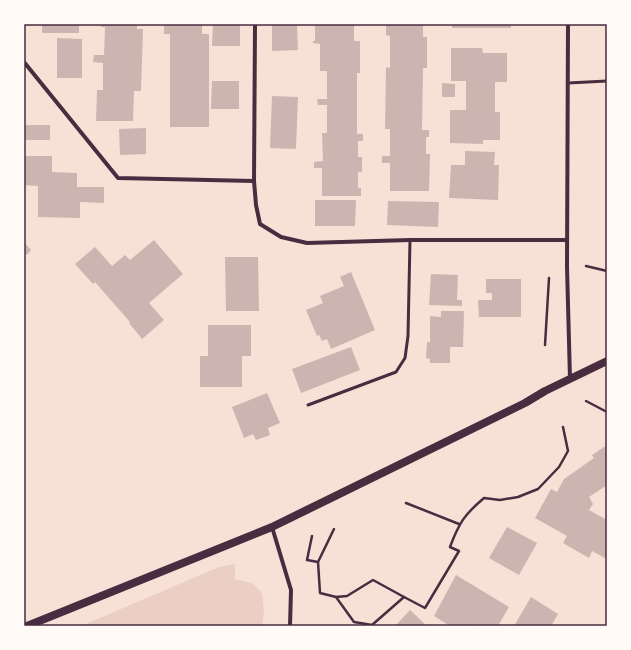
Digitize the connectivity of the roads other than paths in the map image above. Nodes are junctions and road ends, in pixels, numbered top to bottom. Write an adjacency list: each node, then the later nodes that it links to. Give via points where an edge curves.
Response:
1 (255, 24): 6 (street)
2 (568, 24): 5 (street)
3 (24, 62): 6 (street, via 118,178)
4 (607, 81): 5 (lane)
5 (568, 83): 8 (street)
6 (254, 181): 7 (street, via 260,224 281,237 307,243)
7 (410, 240): 8 (street); 11 (lane, via 408,336 405,358 396,372)
8 (567, 240): 10 (street)
9 (607, 361): 10 (main road)
10 (570, 379): 12 (main road)
11 (308, 406)
12 (272, 527): 13 (main road); 14 (street, via 291,590)
13 (27, 626)
14 (290, 626)

